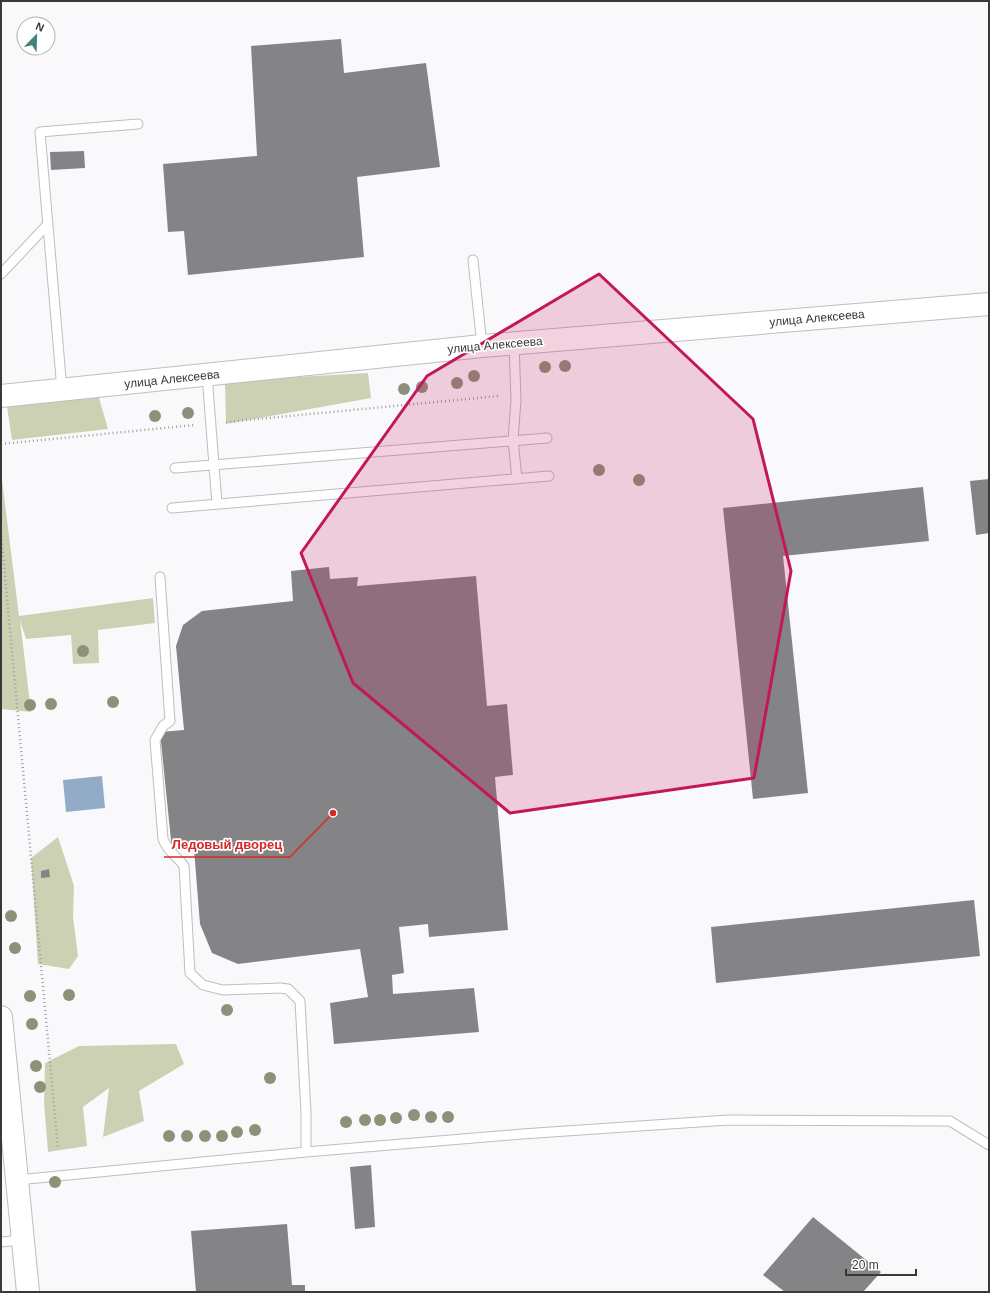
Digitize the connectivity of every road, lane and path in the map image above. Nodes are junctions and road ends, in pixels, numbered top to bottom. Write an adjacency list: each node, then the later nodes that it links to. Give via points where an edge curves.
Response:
1 (138, 124): 2 (lane, via 40,132)
2 (48, 224): 4 (lane); 9 (lane)
3 (473, 260): 7 (lane)
4 (1, 274)
5 (989, 304): 6 (street, улица Алексеева)
6 (514, 343): 7 (street, улица Алексеева); 10 (lane)
7 (482, 346): 8 (street, улица Алексеева)
8 (206, 375): 9 (street, улица Алексеева); 12 (lane)
9 (62, 390): 11 (street, улица Алексеева)
10 (516, 394): 12 (path); 14 (lane)
11 (1, 396)
12 (211, 423): 15 (path); 16 (lane)
13 (547, 438): 14 (lane)
14 (513, 440): 16 (lane); 19 (lane)
15 (1, 444)
16 (214, 465): 17 (lane); 20 (lane)
17 (175, 468)
18 (549, 476): 19 (lane)
19 (517, 479): 20 (lane)
20 (217, 504): 21 (lane)
21 (172, 508)
22 (1, 532): 26 (path)
23 (160, 577): 27 (lane, via 170,721 163,726 155,740 163,839 166,848 184,866 190,973 203,985 223,990 288,989 300,1000)
24 (1, 1017): 28 (street)
25 (989, 1145): 27 (lane, via 950,1121 728,1120)
26 (58, 1148)
27 (306, 1152): 28 (lane)
28 (17, 1180): 29 (street)
29 (23, 1240): 30 (lane); 31 (street)
30 (1, 1242)
31 (28, 1292)

